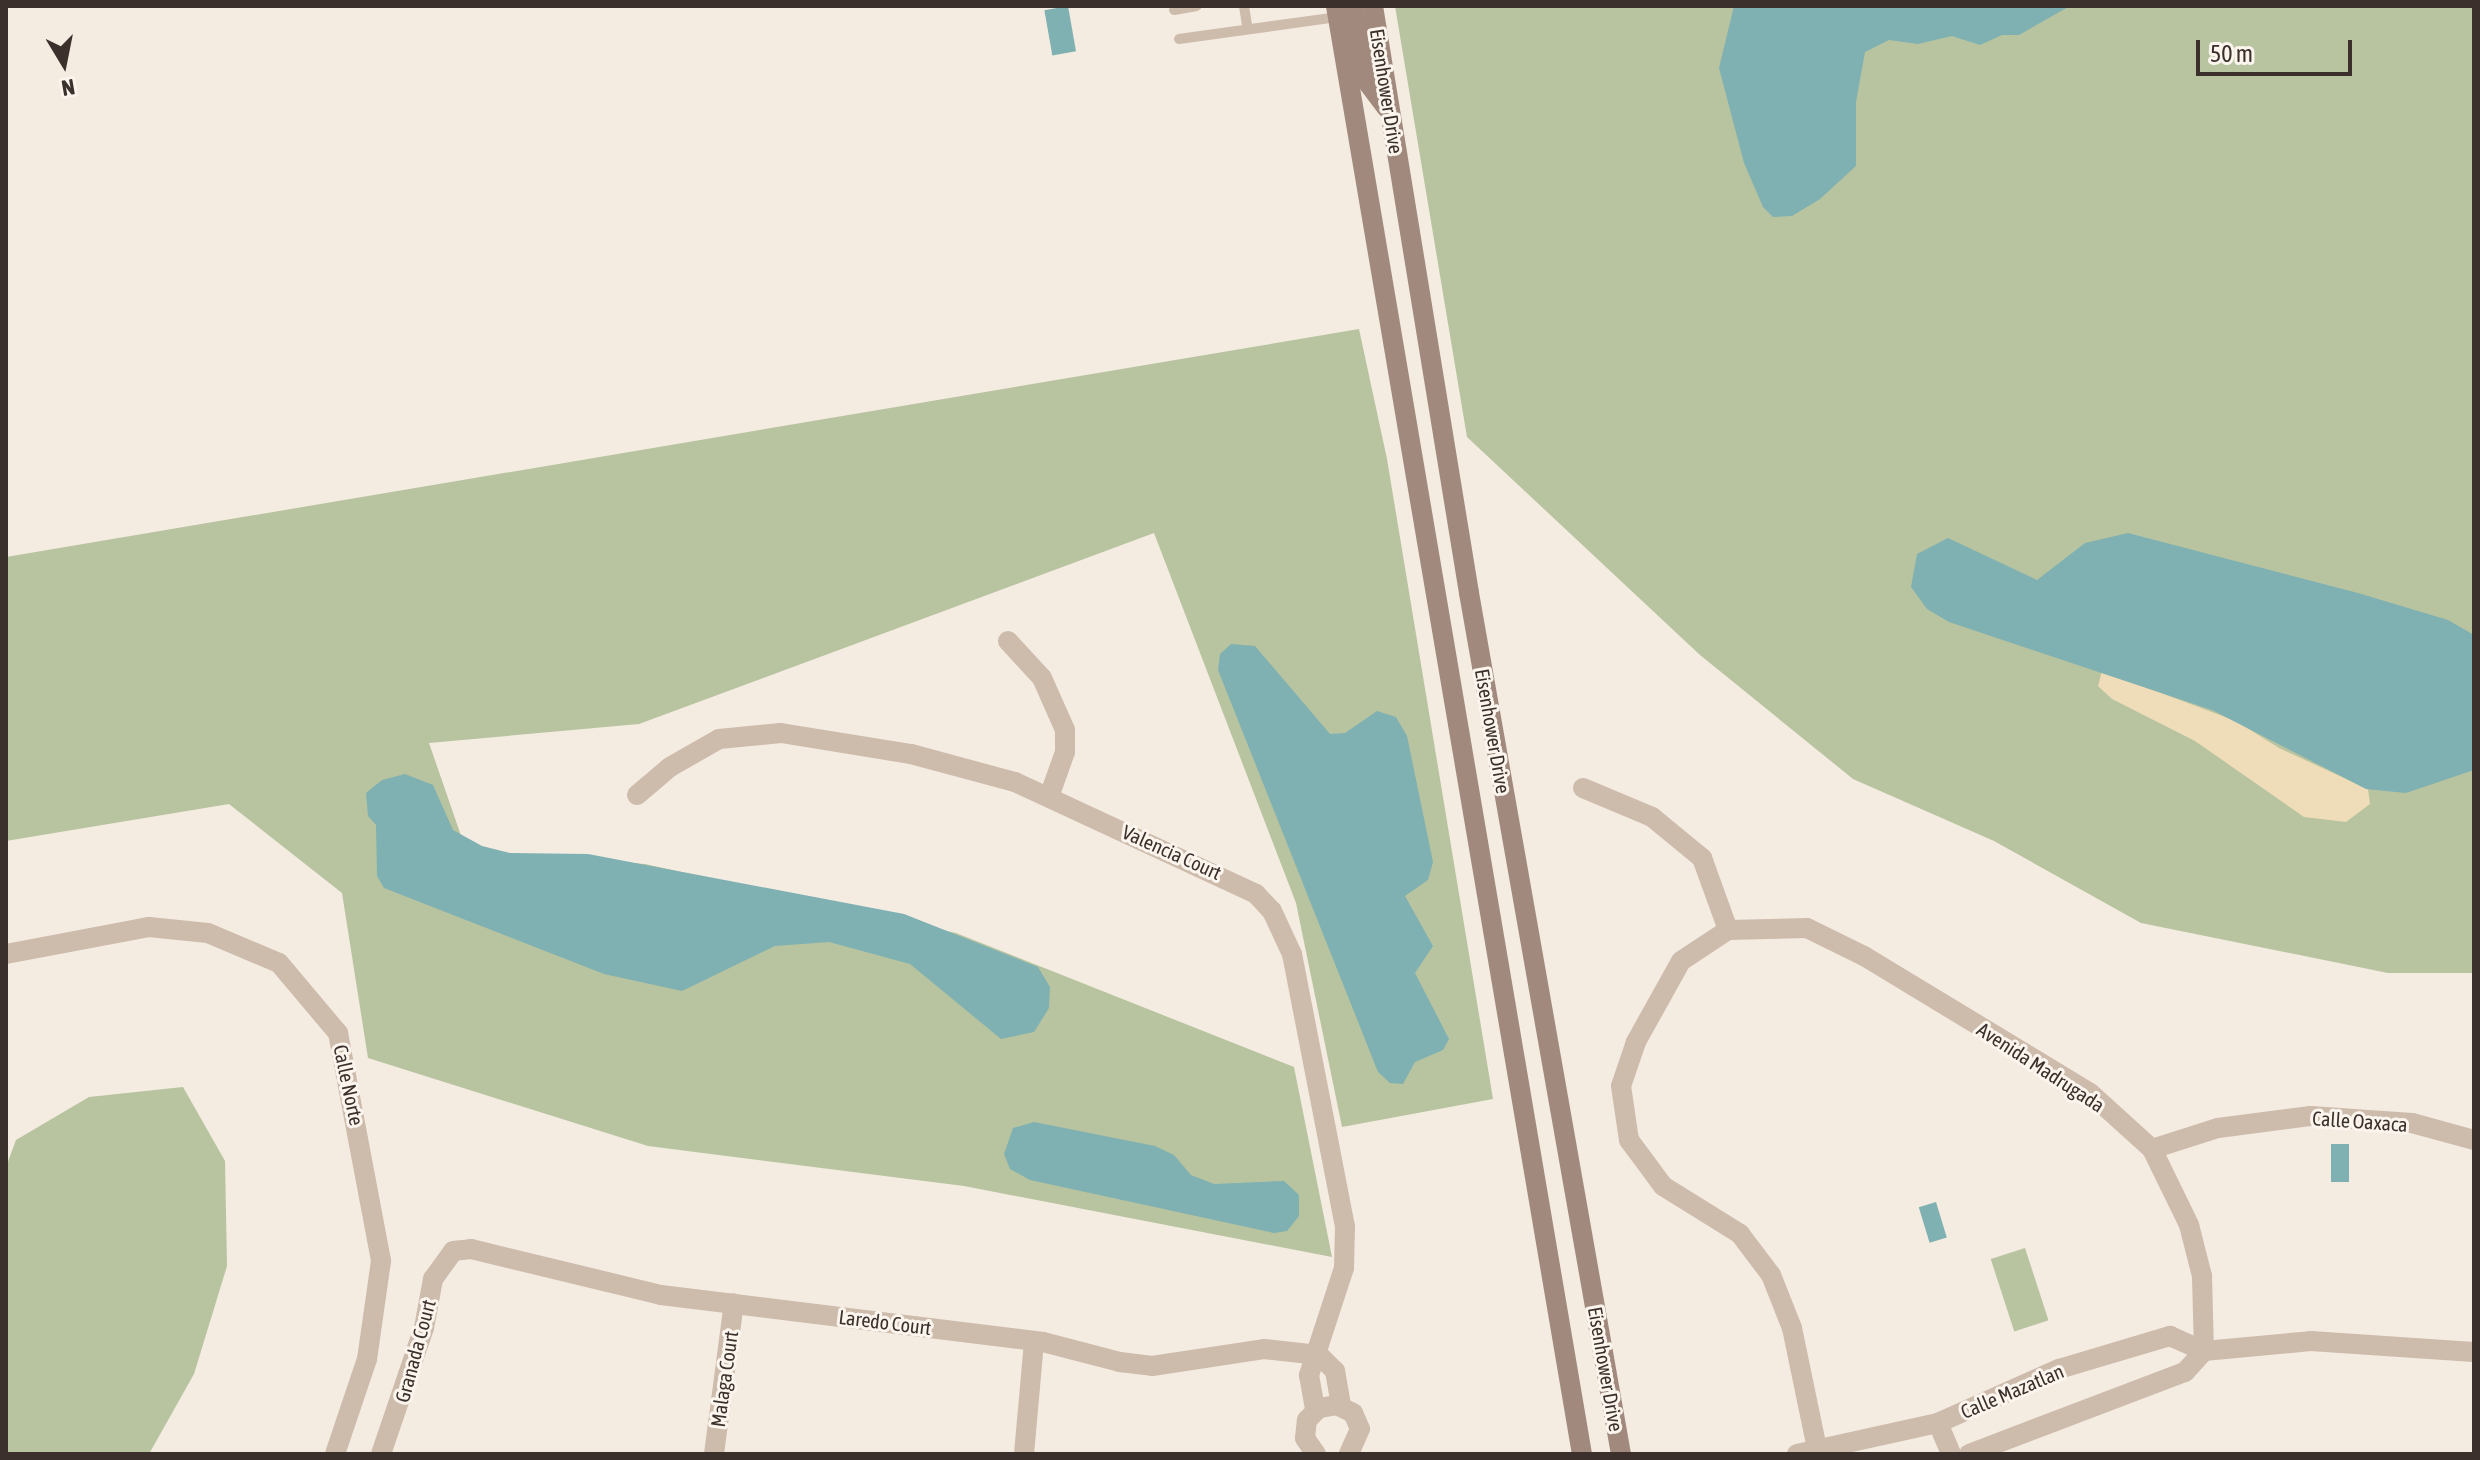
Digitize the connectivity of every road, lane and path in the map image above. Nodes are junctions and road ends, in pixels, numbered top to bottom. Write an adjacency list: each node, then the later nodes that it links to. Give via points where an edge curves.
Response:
1 (1197, 6): 4 (lane)
2 (1244, 6): 6 (lane)
3 (1373, 6): 8 (main road, Eisenhower Drive)
4 (1174, 10)
5 (1342, 10): 6 (lane); 8 (main road, via 1368,83); 33 (main road, Eisenhower Drive, via 1413,465)
6 (1247, 26): 7 (lane)
7 (1179, 39)
8 (1390, 111): 34 (main road, Eisenhower Drive)
9 (1008, 641): 12 (street, via 1042,678 1065,730 1065,752)
10 (1583, 788): 13 (street, via 1652,817 1702,858)
11 (637, 795): 12 (street, Valencia Court, via 697,750 758,732 954,763)
12 (1049, 797): 22 (street, Valencia Court, via 1238,882 1272,911 1284,933 1345,1227 1344,1268)
13 (1728, 930): 16 (street, Avenida Madrugada, via 1807,928 1864,956 2090,1093); 26 (street, via 1681,961 1636,1042 1621,1086 1629,1140 1663,1186 1740,1234 1771,1275 1792,1328)
14 (6, 954): 27 (street, Calle Norte, via 149,927 208,933 279,963 338,1033 381,1261 367,1359)
15 (2474, 1140): 16 (street, Calle Oaxaca, via 2412,1123 2311,1116 2218,1128)
16 (2152, 1149): 20 (street, Avenida Madrugada, via 2189,1225 2202,1276)
17 (453, 1251): 18 (street, Laredo Court, via 493,1252 610,1284); 28 (street, Granada Court, via 433,1279 424,1328)
18 (734, 1303): 19 (street, Laredo Court); 29 (street, Malaga Court)
19 (1034, 1341): 22 (street, Laredo Court, via 1152,1366 1264,1349); 30 (street)
20 (2204, 1351): 21 (street, Calle Mazatlan, via 2311,1341); 25 (street, Calle Mazatlan, via 2170,1336 2059,1369); 36 (street, Calle Mazatlan, via 2185,1372)
21 (2474, 1352)
22 (1319, 1355): 23 (street, via 1335,1371); 24 (street, Valencia Court, via 1309,1375)
23 (1341, 1406): 24 (street); 32 (street, via 1353,1413 1360,1429)
24 (1315, 1410): 31 (street, Valencia Court, via 1305,1429)
25 (1938, 1423): 26 (street, Calle Mazatlan); 35 (street)
26 (1811, 1453)
27 (335, 1454)
28 (381, 1454)
29 (714, 1454)
30 (1024, 1454)
31 (1316, 1454)
32 (1349, 1454)
33 (1582, 1454)
34 (1621, 1454)
35 (1951, 1454)
36 (1969, 1454)

